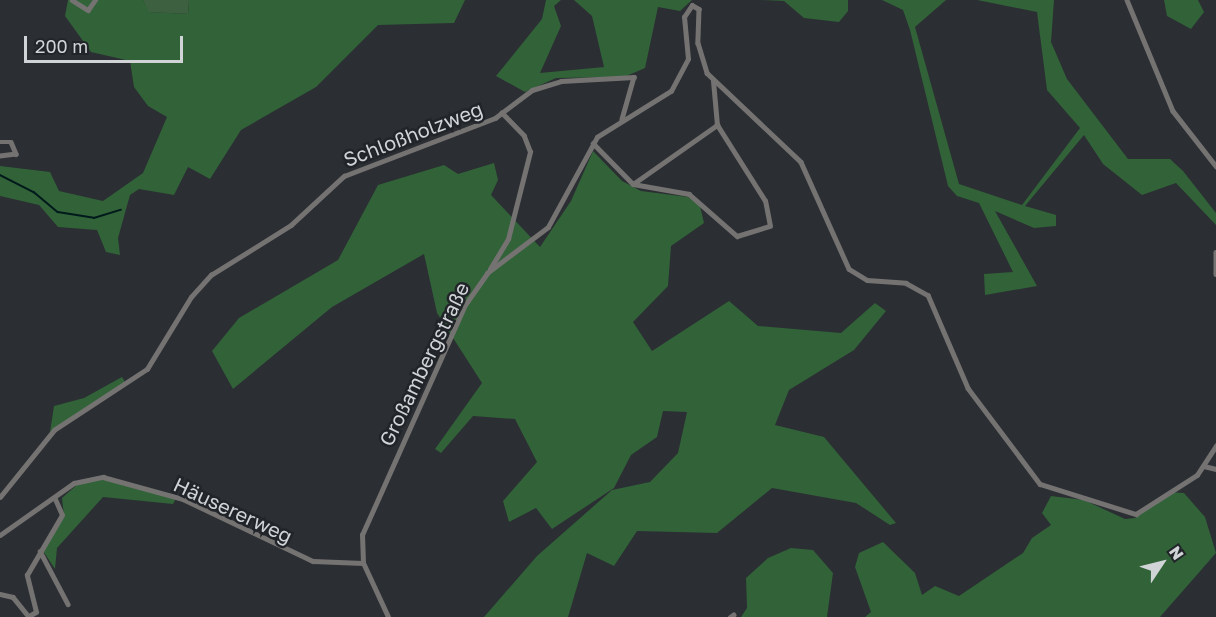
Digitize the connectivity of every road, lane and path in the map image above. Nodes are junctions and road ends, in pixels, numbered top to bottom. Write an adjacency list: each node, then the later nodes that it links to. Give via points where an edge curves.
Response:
1 (72, 0): 2 (street, via 88,10)
2 (95, 0)
3 (1127, 0): 11 (street, via 1173,111)
4 (712, 81): 6 (street, Großambergstraße, via 699,48 699,9 692,5 684,17 688,59 677,83 654,104); 7 (street); 17 (street, Großambergstraße, via 801,162 853,273 906,283 928,295 968,388 1040,484 1130,515 1190,482)
5 (502, 113): 6 (street, Schloßholzweg, via 544,85 634,77); 14 (street, via 524,136 530,152 508,238); 19 (street, Schloßholzweg, via 363,166 320,195 280,233 225,263 191,297 147,369 54,430)
6 (622, 119): 9 (street, Großambergstraße)
7 (717, 125): 12 (street); 12 (street, via 765,201 770,226 737,236 689,194)
8 (0, 142): 10 (street, via 11,142 16,150 14,157)
9 (593, 143): 12 (street); 14 (street, Großambergstraße, via 548,227)
10 (0, 156)
11 (1216, 166)
12 (633, 184)
13 (1216, 252): 15 (street)
14 (487, 273): 23 (street, Großambergstraße, via 465,305 370,512 361,543)
15 (1216, 274)
16 (1216, 446): 17 (street, Großambergstraße)
17 (1204, 466): 18 (street)
18 (1216, 469)
19 (0, 497)
20 (55, 499): 21 (street, Häusererweg); 22 (street, via 62,515); 23 (street, Häusererweg, via 78,481 112,478 192,502 313,561)
21 (0, 535)
22 (40, 551): 25 (street); 26 (street, via 27,575 36,612)
23 (363, 564): 27 (street, Großambergstraße)
24 (0, 594): 26 (street, via 13,597)
25 (68, 604)
26 (29, 617)
27 (388, 617)

